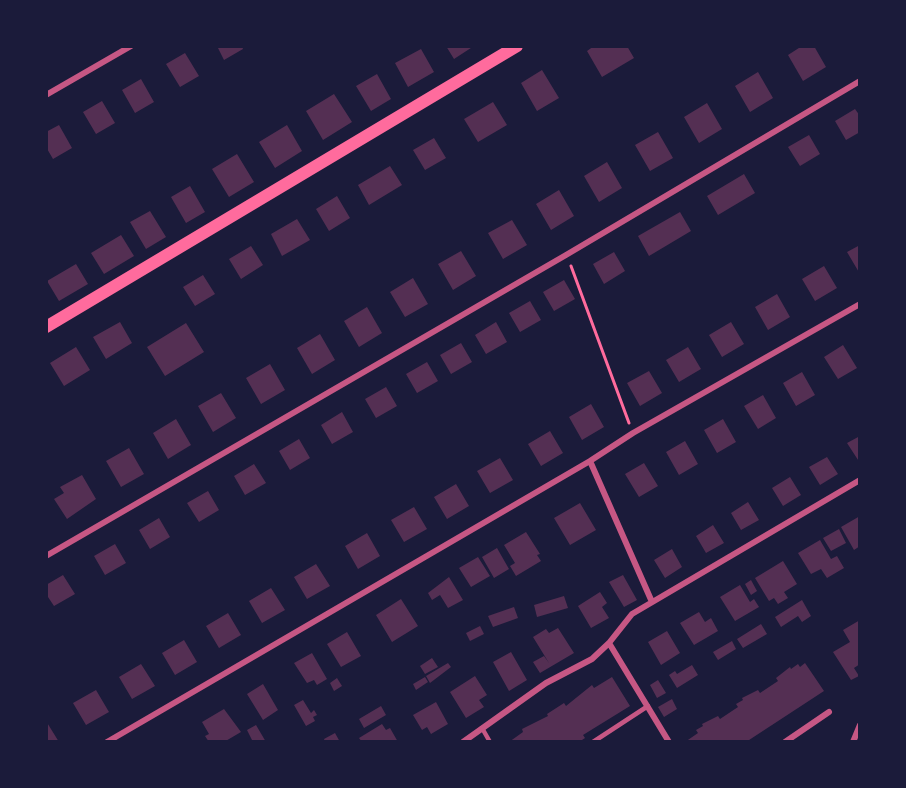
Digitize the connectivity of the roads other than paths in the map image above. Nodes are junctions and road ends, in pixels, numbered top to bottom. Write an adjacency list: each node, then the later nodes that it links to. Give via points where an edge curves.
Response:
1 (131, 46): 4 (street)
2 (517, 46): 6 (main road)
3 (860, 81): 9 (street)
4 (46, 95)
5 (860, 304): 7 (street)
6 (46, 327)
7 (590, 461): 10 (street); 16 (street)
8 (860, 480): 10 (street)
9 (46, 556)
10 (652, 602): 11 (street, via 632,614)
11 (609, 643): 12 (street); 15 (street, via 592,659 546,683)
12 (648, 706): 19 (lane); 20 (street)
13 (829, 712): 21 (street)
14 (860, 725): 22 (street)
15 (482, 728): 17 (street); 18 (lane)
16 (107, 741)
17 (463, 741)
18 (490, 741)
19 (593, 741)
20 (669, 741)
21 (785, 741)
22 (853, 741)

